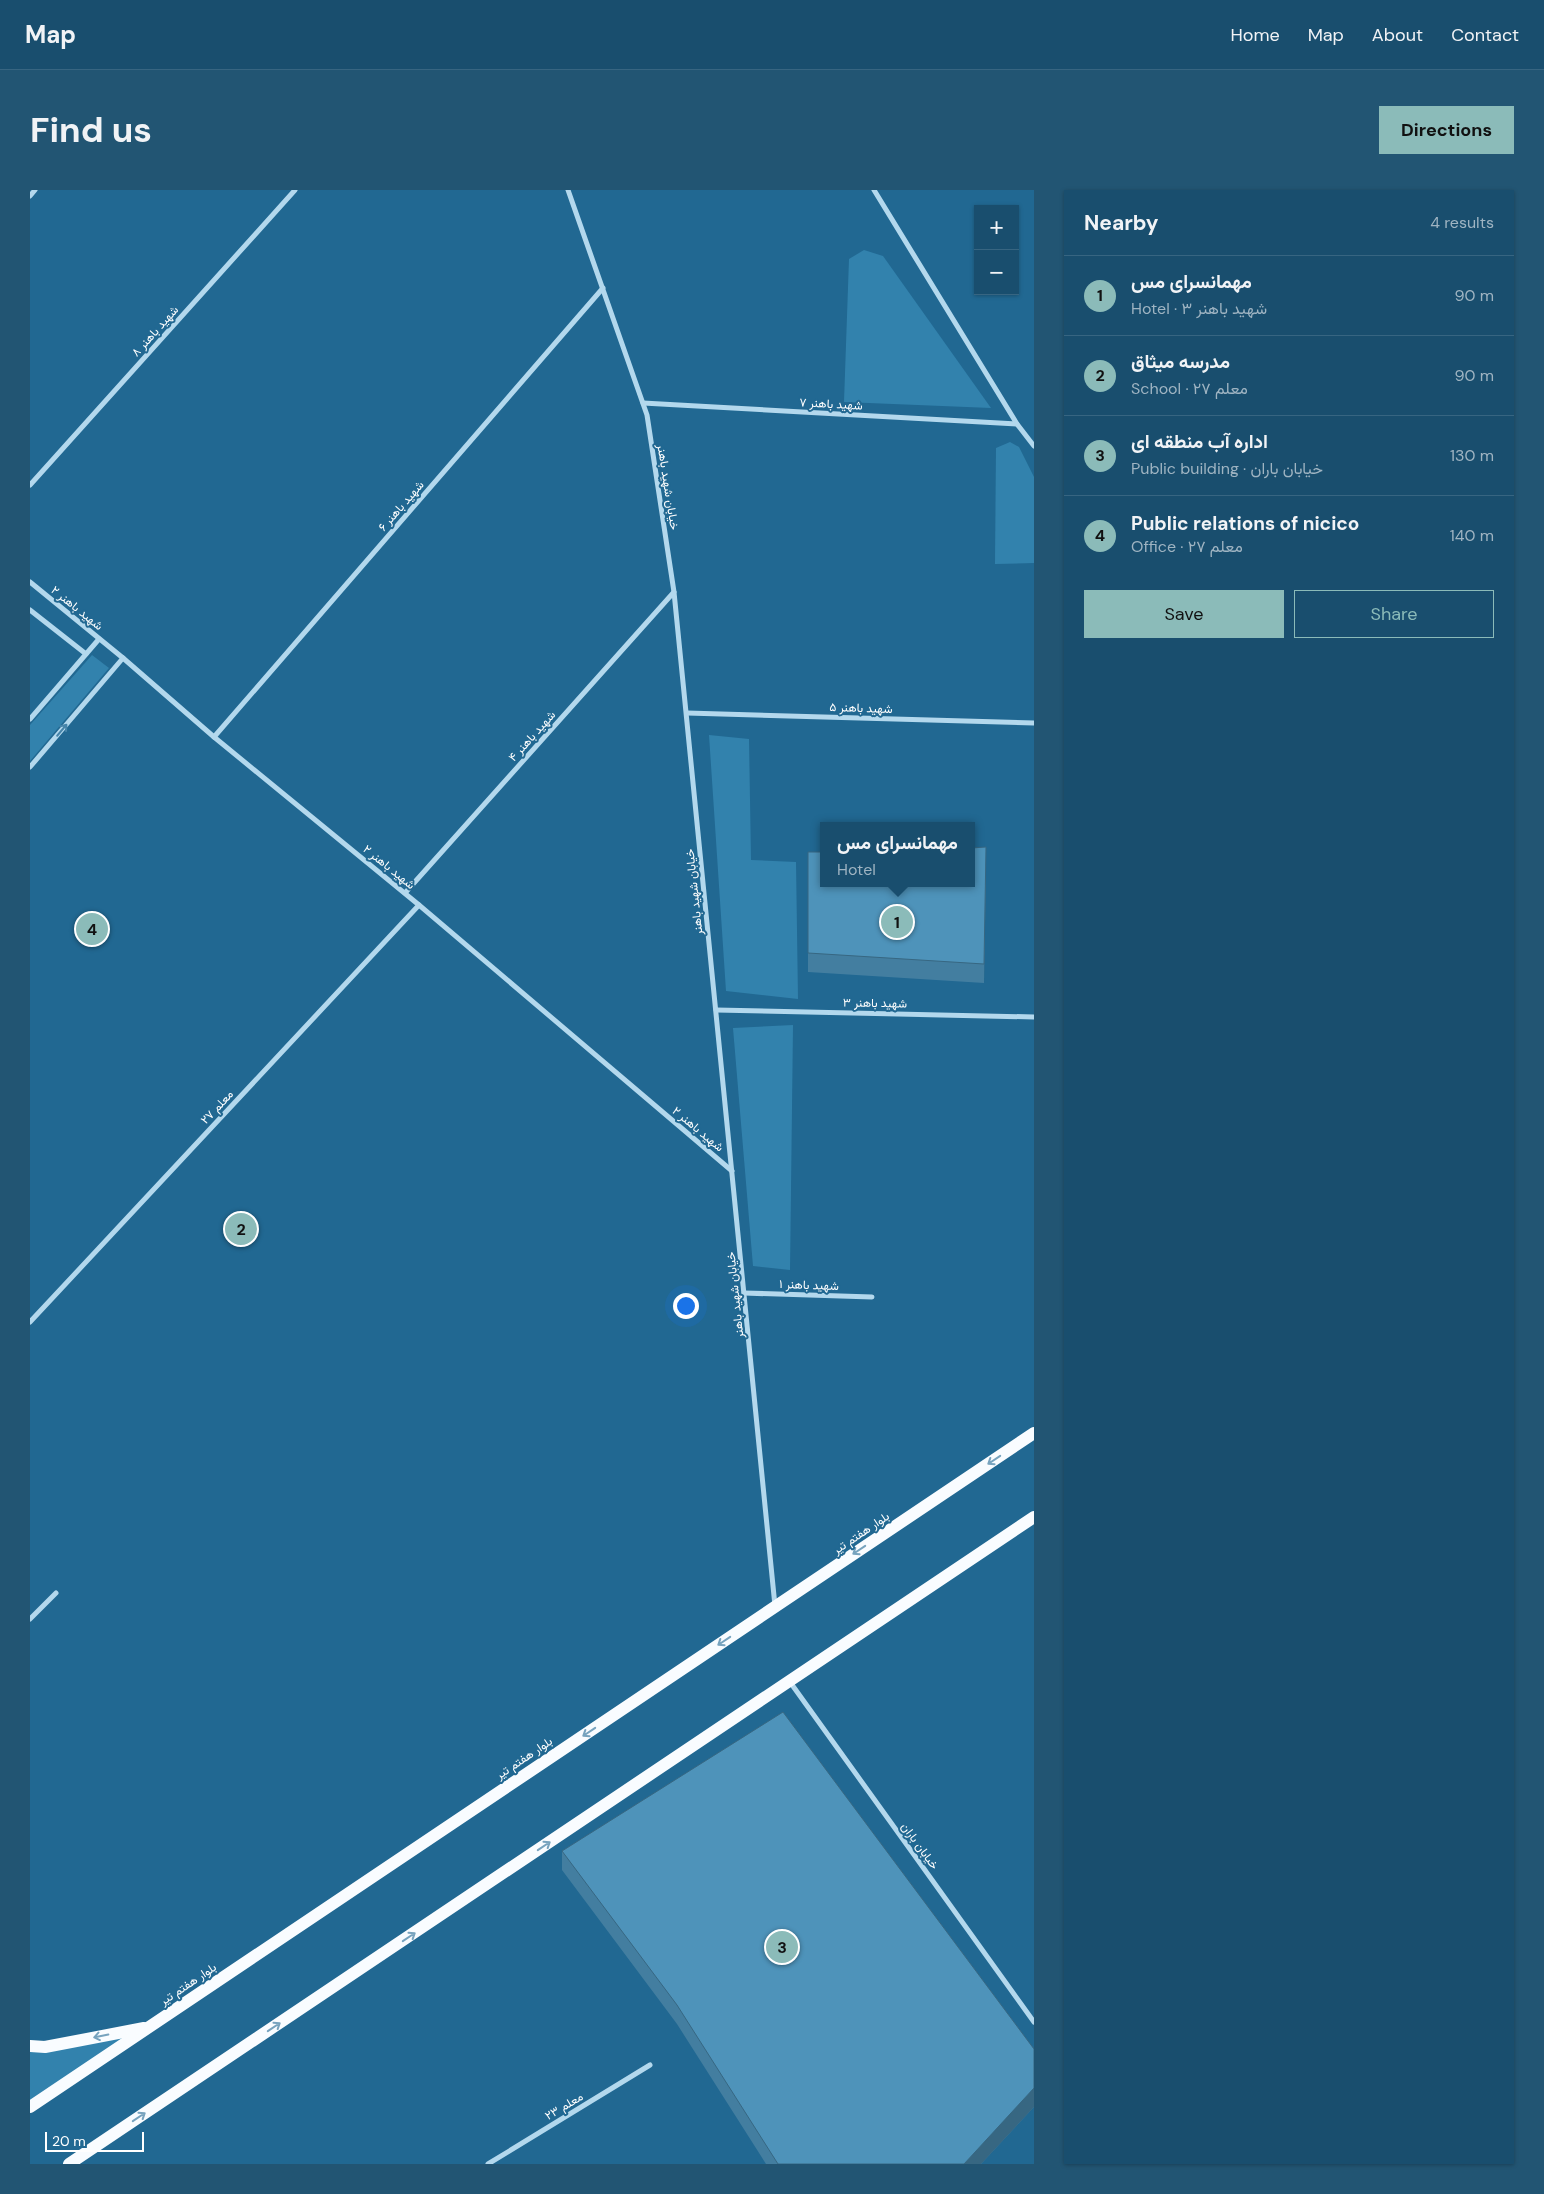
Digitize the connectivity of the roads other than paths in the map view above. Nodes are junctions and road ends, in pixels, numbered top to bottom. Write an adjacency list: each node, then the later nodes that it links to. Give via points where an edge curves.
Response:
1 (35, 190): 5 (street)
2 (295, 190): 10 (street, شهید باهنر ۸)
3 (568, 190): 6 (street, خیابان شهید باهنر)
4 (874, 190): 8 (street)
5 (30, 196)
6 (603, 288): 7 (street, خیابان شهید باهنر); 20 (street, شهید باهنر ۶)
7 (643, 403): 8 (street, شهید باهنر ۷); 12 (street, خیابان شهید باهنر)
8 (1017, 424): 9 (street)
9 (1034, 446)
10 (30, 485)
11 (30, 582): 14 (street, شهید باهنر ۲)
12 (674, 592): 17 (street, خیابان شهید باهنر); 22 (street, شهید باهنر ۴)
13 (30, 610): 15 (street)
14 (99, 639): 15 (street); 16 (street, شهید باهنر ۲)
15 (86, 654): 18 (street)
16 (123, 658): 20 (street, شهید باهنر ۲); 21 (street, one-way to 16)
17 (687, 713): 19 (street, شهید باهنر ۵); 24 (street, خیابان شهید باهنر)
18 (30, 719)
19 (1034, 722)
20 (214, 736): 22 (street, شهید باهنر ۲)
21 (30, 768)
22 (406, 893): 23 (street, شهید باهنر ۲)
23 (419, 905): 26 (street, شهید باهنر ۲); 29 (street, معلم ۲۷)
24 (716, 1010): 25 (street, شهید باهنر ۳); 26 (street, خیابان شهید باهنر)
25 (1034, 1017)
26 (732, 1171): 27 (street, خیابان شهید باهنر)
27 (744, 1293): 28 (street, شهید باهنر ۱); 33 (street, خیابان شهید باهنر)
28 (872, 1298)
29 (30, 1322)
30 (1034, 1433): 33 (main road, بلوار هفتم تیر, one-way to 33)
31 (1034, 1517): 35 (main road)
32 (56, 1593): 34 (street)
33 (775, 1606): 37 (main road, بلوار هفتم تیر, one-way to 37)
34 (30, 1619)
35 (790, 1682): 36 (street, خیابان باران); 41 (main road, one-way to 35)
36 (1034, 2022)
37 (149, 2027): 38 (main road, one-way to 38, via 45,2047); 40 (main road, بلوار هفتم تیر)
38 (30, 2046)
39 (650, 2065): 42 (street, معلم ۲۳)
40 (30, 2107)
41 (69, 2164)
42 (488, 2164)

